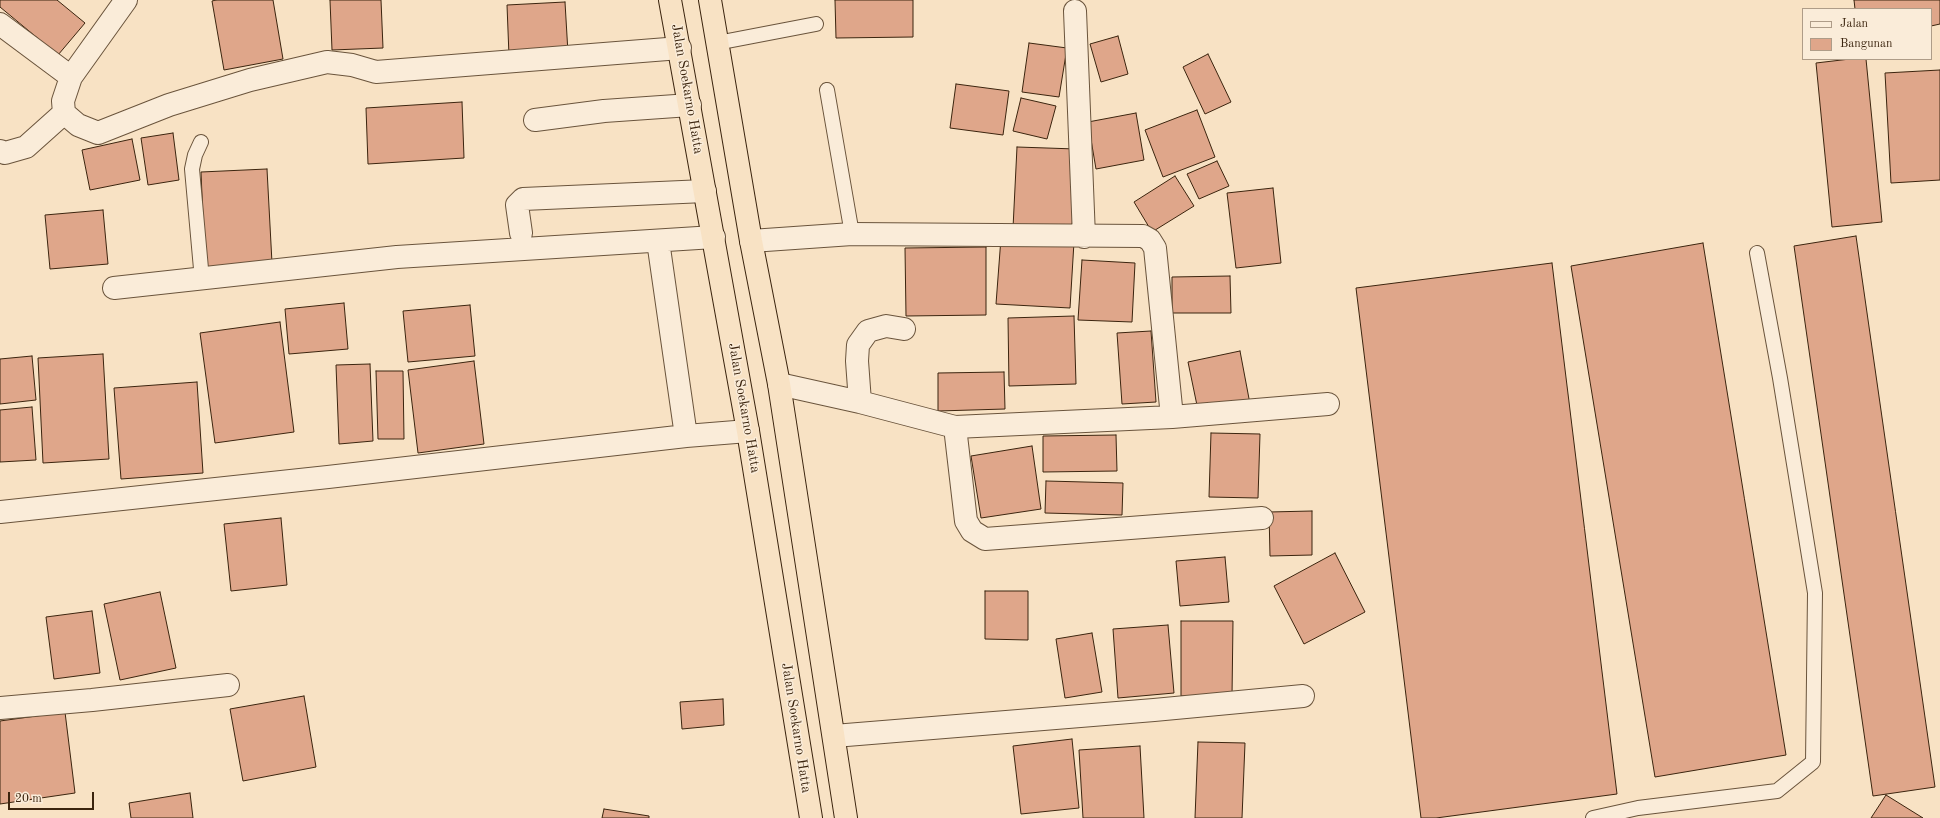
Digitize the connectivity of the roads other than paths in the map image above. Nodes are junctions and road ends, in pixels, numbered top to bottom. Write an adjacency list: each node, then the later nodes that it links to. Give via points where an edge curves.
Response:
1 (126, 0): 9 (street)
2 (670, 0): 8 (highway, Jalan Soekarno Hatta)
3 (710, 0): 7 (highway)
4 (1075, 11): 20 (street)
5 (0, 24): 9 (street)
6 (816, 24): 7 (lane)
7 (717, 43): 22 (highway)
8 (680, 48): 11 (highway, Jalan Soekarno Hatta); 12 (street, via 376,72 352,65 327,62 250,80 168,105 98,133 78,125)
9 (71, 77): 12 (street, via 63,101)
10 (827, 90): 18 (lane)
11 (690, 105): 13 (street, via 604,111); 16 (highway, Jalan Soekarno Hatta)
12 (64, 113): 15 (street, via 26,147)
13 (535, 120)
14 (201, 142): 24 (lane, via 194,155 192,169)
15 (0, 151)
16 (705, 191): 17 (street, via 523,200 517,205); 19 (highway, Jalan Soekarno Hatta)
17 (521, 234)
18 (852, 234): 20 (street); 22 (street)
19 (714, 237): 21 (street); 32 (highway, Jalan Soekarno Hatta)
20 (1084, 237): 30 (street, via 1143,236 1150,240 1155,248)
21 (658, 241): 24 (street, via 397,257); 33 (street)
22 (751, 241): 27 (highway)
23 (1757, 253): 42 (lane, via 1815,593 1813,762 1777,791 1638,808)
24 (202, 280): 25 (street)
25 (114, 288)
26 (904, 328): 28 (street, via 886,326 868,331 858,345)
27 (779, 384): 28 (street); 39 (highway)
28 (860, 402): 31 (street)
29 (1328, 404): 30 (street)
30 (1172, 417): 31 (street)
31 (955, 427): 35 (street, via 966,521 972,531 985,539)
32 (748, 431): 33 (street); 40 (highway, Jalan Soekarno Hatta)
33 (686, 436): 34 (street)
34 (0, 512)
35 (1262, 518)
36 (228, 684): 38 (street)
37 (1303, 696): 39 (street)
38 (0, 708)
39 (834, 736): 41 (highway)
40 (811, 818)
41 (846, 818)
42 (1593, 818)

